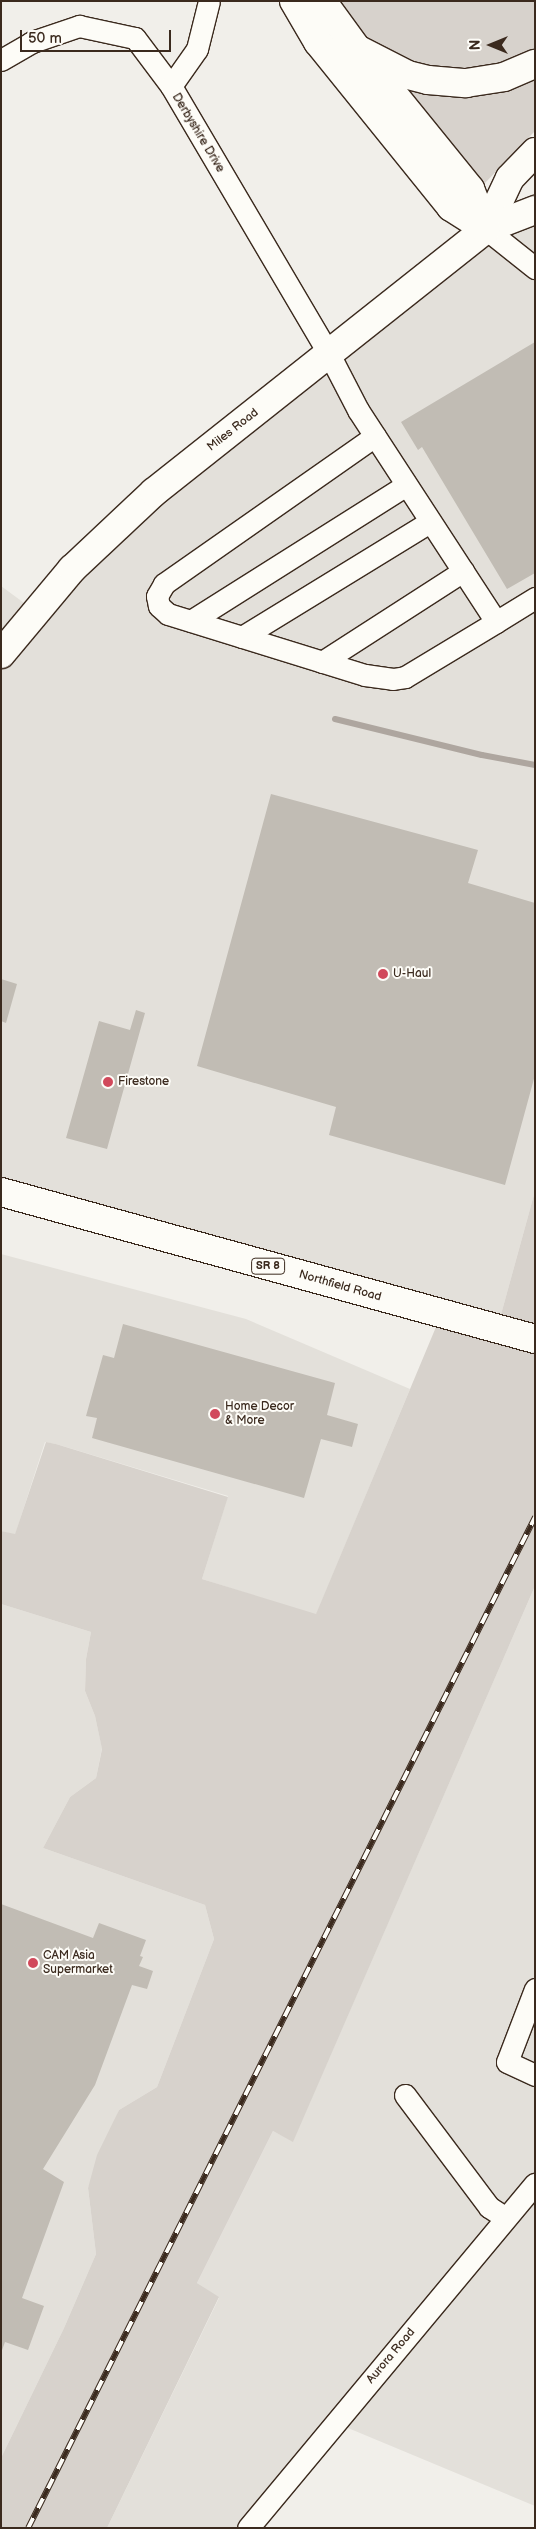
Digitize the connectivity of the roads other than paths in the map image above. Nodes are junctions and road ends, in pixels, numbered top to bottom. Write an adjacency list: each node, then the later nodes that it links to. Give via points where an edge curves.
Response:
1 (209, 1): 7 (street, via 196,50)
2 (294, 1): 10 (main road, via 318,42 451,207)
3 (322, 1): 4 (main road)
4 (357, 49): 6 (main road, via 408,75 447,83 486,81); 10 (main road, via 470,189)
5 (1, 60): 7 (street, Derbyshire Drive, via 32,42 79,26 135,38)
6 (535, 64)
7 (171, 86): 12 (street, Derbyshire Drive)
8 (535, 152): 10 (main road, Miles Road, via 510,178)
9 (535, 210): 10 (main road, Miles Road)
10 (486, 229): 11 (street); 12 (main road, Miles Road)
11 (535, 268)
12 (329, 354): 13 (street, Derbyshire Drive); 21 (main road, Miles Road, via 129,513 72,569)
13 (374, 436): 14 (street, Derbyshire Drive); 18 (street, via 164,584 157,596 159,606 168,614)
14 (406, 485): 15 (street, Derbyshire Drive); 18 (street)
15 (430, 522): 16 (street, Derbyshire Drive); 20 (street)
16 (463, 571): 19 (street, Derbyshire Drive); 22 (street)
17 (535, 598): 19 (street)
18 (192, 621): 20 (street)
19 (496, 622): 22 (street, via 405,677 393,680)
20 (242, 637): 22 (street)
21 (1, 654)
22 (322, 662)
23 (1, 1192): 24 (main road, Northfield Road / SR 8)
24 (535, 1339)
25 (535, 1989): 26 (street, via 507,2062)
26 (535, 2075)
27 (404, 2095): 29 (street, via 490,2207)
28 (535, 2184): 29 (street, Aurora Road)
29 (506, 2218): 30 (street, Aurora Road)
30 (248, 2528)

